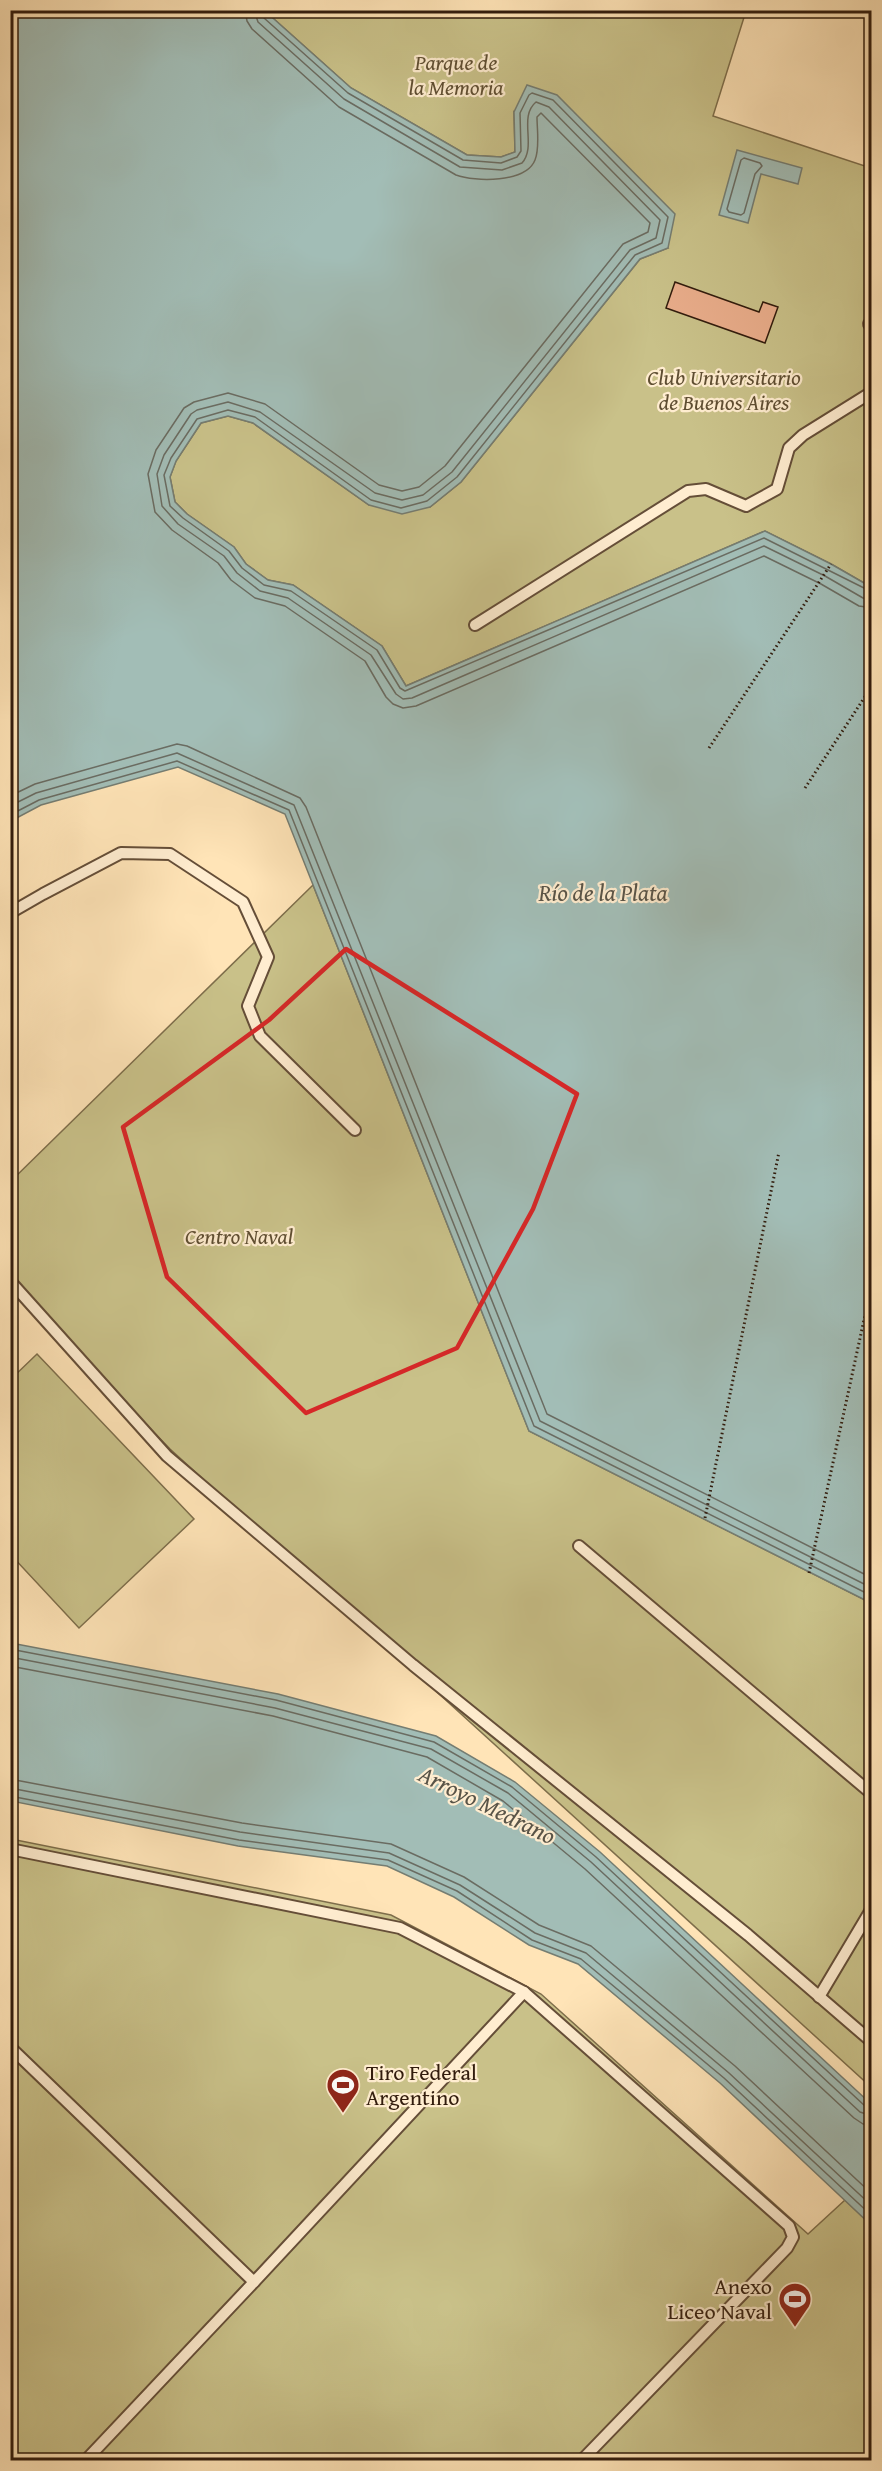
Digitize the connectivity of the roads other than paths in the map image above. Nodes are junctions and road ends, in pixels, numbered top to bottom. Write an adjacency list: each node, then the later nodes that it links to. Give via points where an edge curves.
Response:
1 (872, 322): 2 (lane, via 868,324)
2 (872, 328)
3 (872, 392): 4 (lane, via 789,448 777,489 746,506 706,489 688,490)
4 (475, 625)
5 (10, 913): 6 (lane, via 121,853 170,854 243,902 268,957 248,1006 260,1036)
6 (356, 1130)
7 (10, 1281): 13 (lane, via 167,1456 413,1665 748,1935)
8 (579, 1546): 9 (lane)
9 (872, 1794)
10 (10, 1849): 12 (lane, via 400,1928)
11 (872, 1908): 13 (lane)
12 (524, 1992): 16 (lane); 18 (lane, via 789,2226 793,2237 787,2248)
13 (819, 1997): 14 (lane)
14 (872, 2042)
15 (10, 2047): 16 (lane)
16 (254, 2282): 17 (lane)
17 (86, 2460)
18 (582, 2460)

